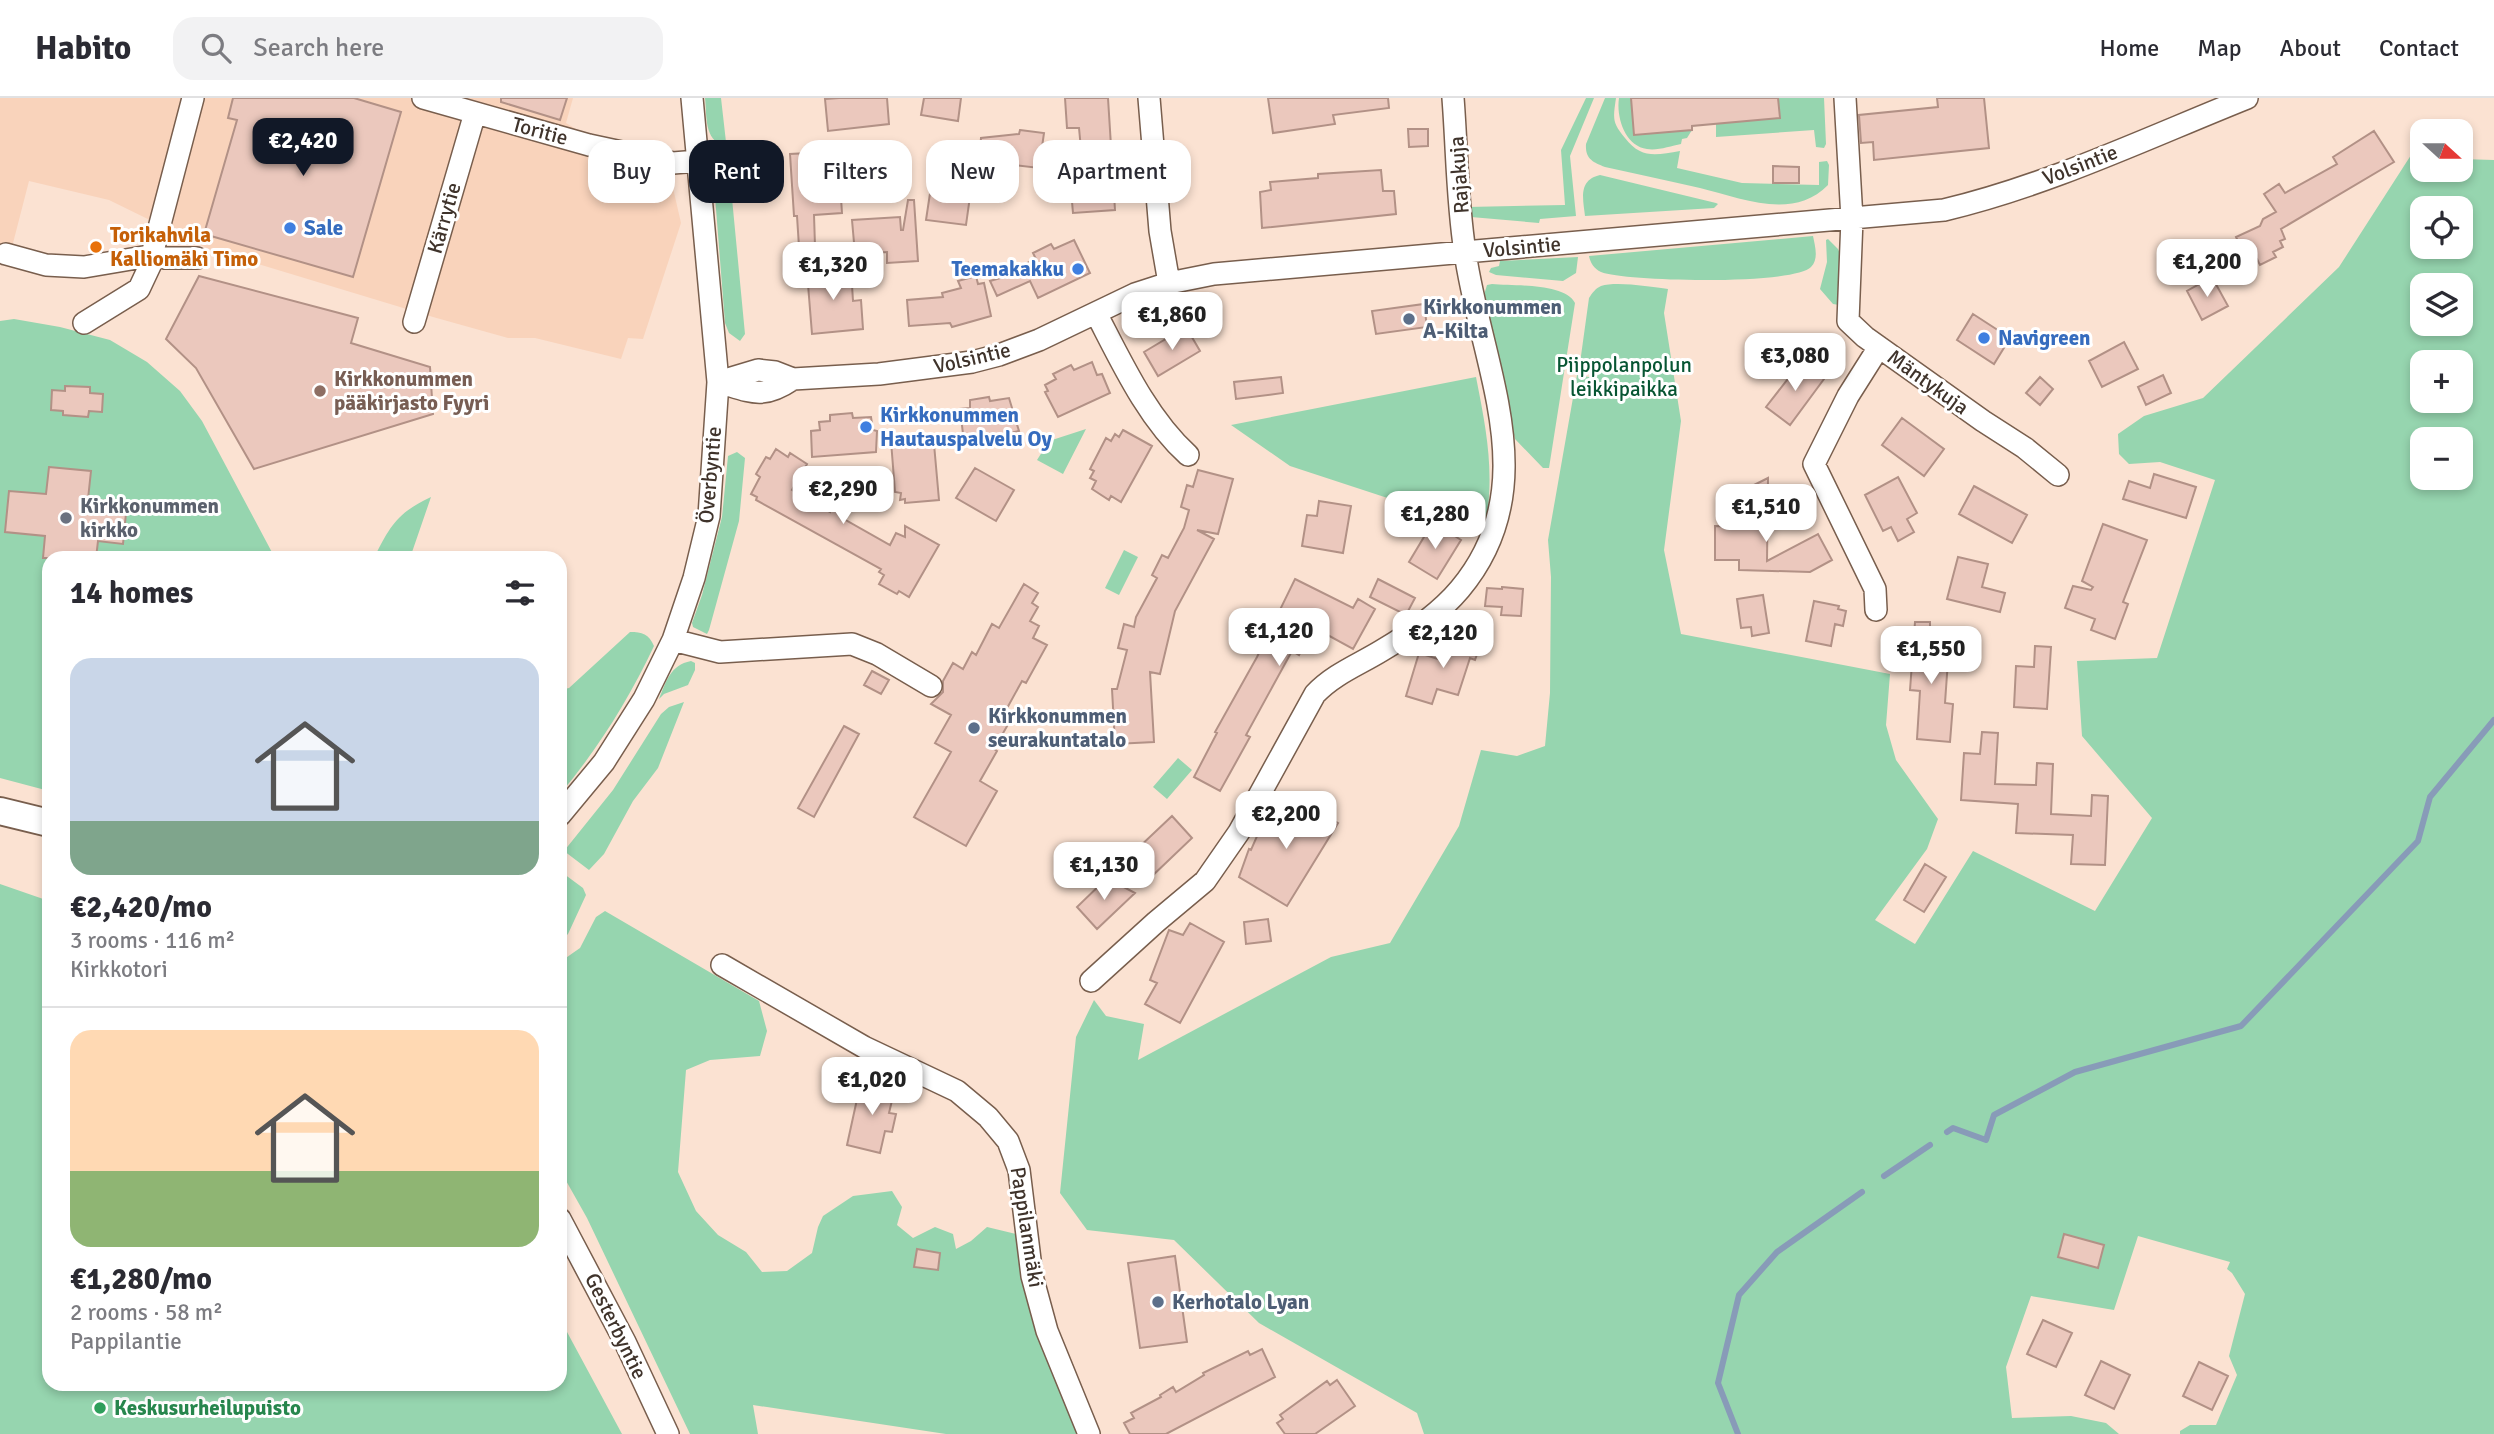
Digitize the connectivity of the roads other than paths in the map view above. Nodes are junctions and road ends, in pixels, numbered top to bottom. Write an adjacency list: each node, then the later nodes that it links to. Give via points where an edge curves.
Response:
1 (193, 98): 13 (street)
2 (424, 98): 8 (street, Toritie)
3 (692, 98): 9 (street, Överbyntie)
4 (1149, 98): 17 (street)
5 (1453, 98): 14 (street, Rajakuja)
6 (1845, 98): 12 (street)
7 (2247, 98): 12 (street, Volsintie, via 1987,200)
8 (475, 114): 10 (street, Toritie, via 589,145 673,163); 19 (street, Kärrytie)
9 (696, 140)
10 (689, 162)
11 (702, 203): 22 (street, Överbyntie)
12 (1852, 219): 14 (street, Volsintie); 21 (street, Mäntykuja, via 1848,321)
13 (154, 252): 15 (street, via 84,267 46,265); 16 (street, via 165,258); 20 (street, via 139,289)
14 (1464, 252): 17 (street, Volsintie, via 1214,274); 32 (street, Rajakuja, via 1504,440 1501,502 1481,562 1434,615 1321,687 1239,832 1205,881)
15 (6, 254)
16 (194, 255)
17 (1169, 283): 18 (street, Volsintie)
18 (1096, 313): 22 (street, Volsintie, via 1039,340 972,362 793,379 759,394); 23 (street, via 1160,424)
19 (414, 322)
20 (84, 323)
21 (1880, 347): 24 (street, Mäntykuja); 25 (street, via 1848,396 1814,464 1875,589)
22 (718, 382): 26 (street, Överbyntie, via 709,516)
23 (1188, 455)
24 (2058, 475)
25 (1876, 610)
26 (673, 640): 27 (street, via 720,652 852,644); 28 (street, Överbyntie, via 625,731)
27 (931, 686)
28 (567, 807)
29 (0, 811): 30 (main road)
30 (42, 823)
31 (722, 965): 35 (street, Pappilanmäki, via 864,1047 957,1091 1008,1141 1019,1170 1032,1276 1047,1331)
32 (1091, 981)
33 (567, 1232): 34 (street, Gesterbyntie)
34 (668, 1434)
35 (1089, 1434)

